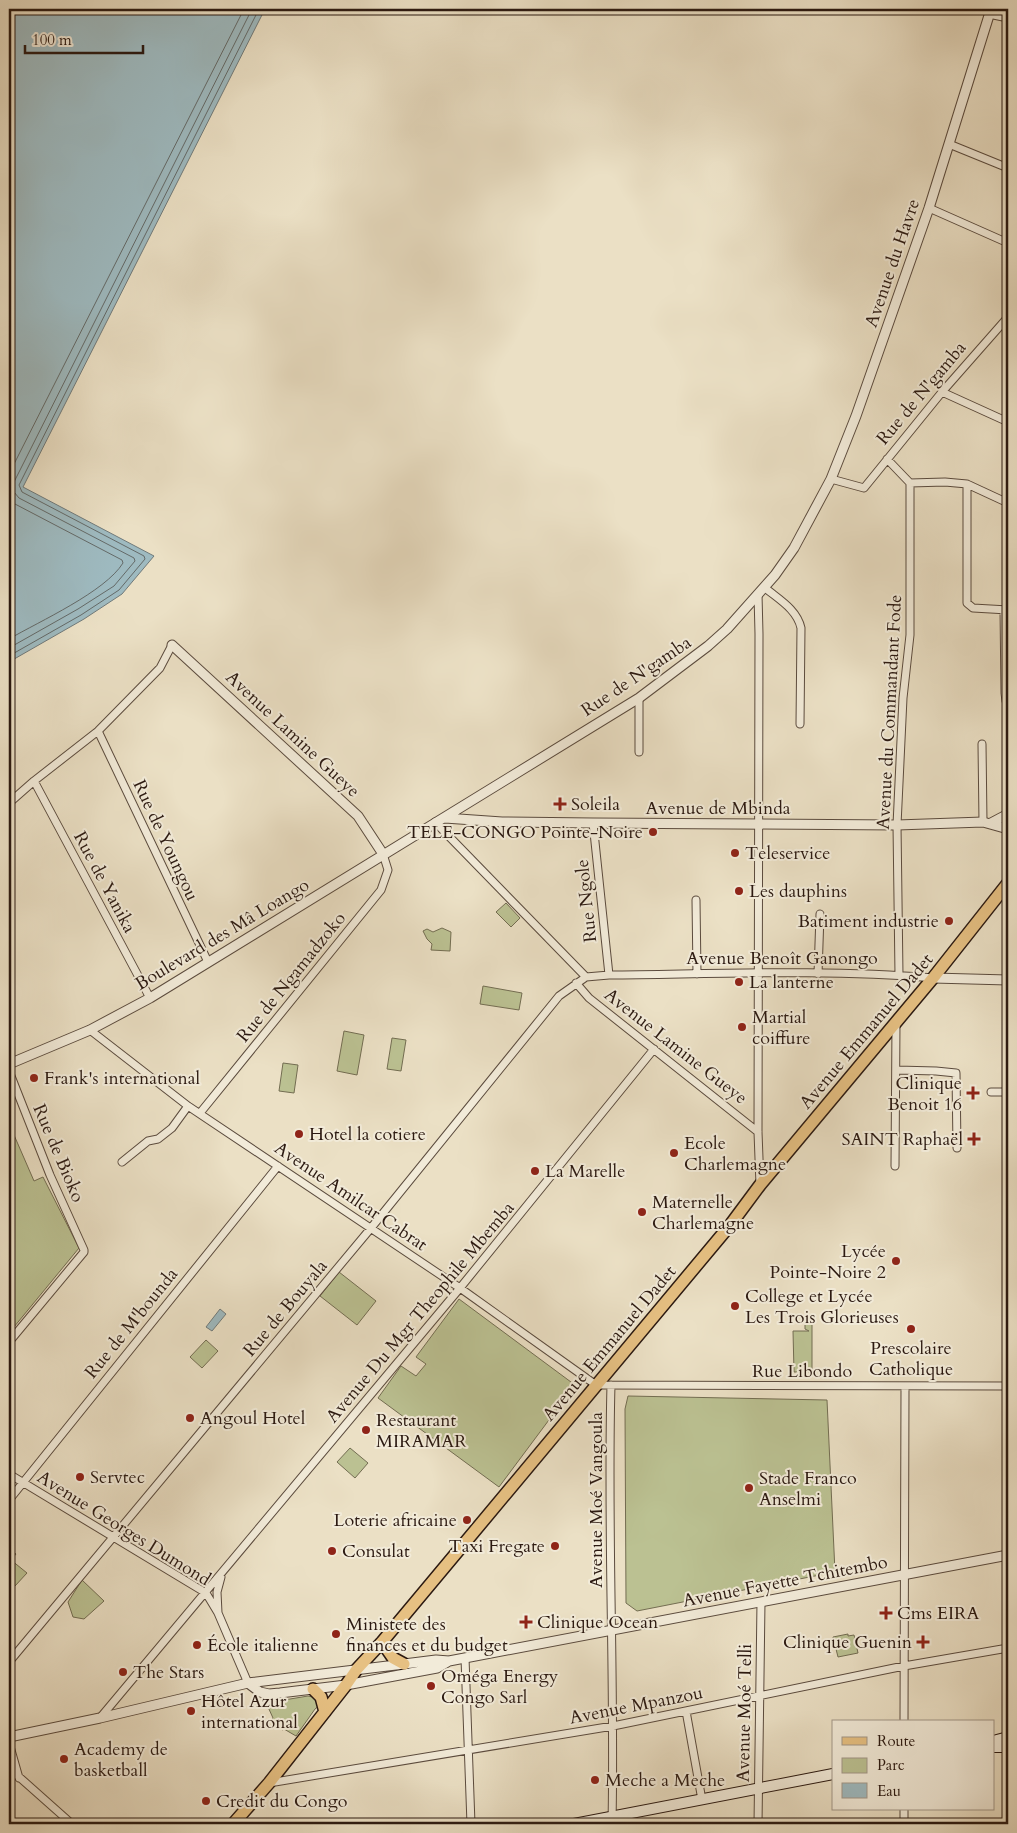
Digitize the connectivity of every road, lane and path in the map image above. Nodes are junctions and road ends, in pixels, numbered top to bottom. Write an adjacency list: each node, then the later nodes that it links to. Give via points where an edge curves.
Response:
1 (990, 11): 2 (street); 3 (street, Avenue du Havre)
2 (1008, 17)
3 (949, 144): 4 (street); 5 (street, Avenue du Havre)
4 (1008, 168)
5 (929, 208): 6 (street); 13 (street, Avenue du Havre)
6 (1008, 243)
7 (1008, 317): 8 (street, Rue de N'gamba)
8 (1000, 326): 9 (street); 10 (street, Rue de N'gamba)
9 (1008, 330)
10 (942, 392): 11 (street); 12 (street, Rue de N'gamba)
11 (1008, 422)
12 (887, 459): 13 (street, Rue de N'gamba, via 864,488); 14 (street)
13 (831, 478): 17 (street, Avenue du Havre)
14 (910, 483): 15 (street); 35 (street, Avenue du Commandant Fode, via 910,635 903,698)
15 (967, 484): 16 (street); 19 (street, via 967,603 973,608)
16 (1008, 503)
17 (808, 521): 18 (street, Rue de N'gamba, via 794,548)
18 (761, 591): 21 (street, Rue de N'gamba, via 708,646); 23 (street, via 786,605 799,620); 34 (street)
19 (1006, 610): 22 (street, via 1005,692)
20 (172, 645): 24 (street, via 160,668); 37 (street, Avenue Lamine Gueye, via 358,816)
21 (639, 698): 26 (street); 30 (street, Rue de N'gamba)
22 (1008, 703)
23 (800, 724)
24 (98, 731): 27 (street); 41 (street, Rue de Youngou)
25 (982, 744): 32 (street)
26 (639, 752)
27 (34, 781): 28 (street); 51 (street, Rue de Yanika)
28 (9, 804)
29 (1008, 814): 32 (street, Avenue de Mbinda)
30 (445, 818): 31 (street, Boulevard des Mâ Loango); 33 (street, Avenue de Mbinda)
31 (435, 822): 37 (street, Boulevard des Mâ Loango); 47 (street, Avenue Lamine Gueye)
32 (987, 822): 35 (street, Avenue de Mbinda); 36 (street, Avenue de Mbinda)
33 (593, 823): 34 (street, Avenue de Mbinda); 45 (street, Rue Ngole)
34 (759, 824): 35 (street, Avenue de Mbinda); 42 (street)
35 (897, 825): 46 (street, Avenue du Commandant Fode)
36 (1008, 829)
37 (383, 854): 41 (street, Boulevard des Mâ Loango); 61 (street, Rue de Ngamadzoko, via 388,870 381,890)
38 (1008, 883): 48 (main road, Avenue Emmanuel Dadet)
39 (696, 900): 43 (street)
40 (820, 914): 44 (street)
41 (208, 962): 51 (street, Boulevard des Mâ Loango)
42 (758, 973): 43 (street, Avenue Benoît Ganongo); 44 (street, Avenue Benoît Ganongo); 62 (street)
43 (697, 974): 45 (street, Avenue Benoît Ganongo)
44 (818, 974): 46 (street, Avenue Benoît Ganongo)
45 (609, 975): 47 (street, Avenue Benoît Ganongo)
46 (899, 975): 48 (street, Avenue Benoît Ganongo)
47 (586, 977): 50 (street, Rue de Bouyala)
48 (933, 978): 49 (street, Avenue Benoît Ganongo); 52 (main road, Avenue Emmanuel Dadet)
49 (1008, 980)
50 (576, 983): 54 (street, Avenue Lamine Gueye, via 589,998); 68 (street, Rue de Bouyala, via 548,1009)
51 (150, 998): 53 (street, Boulevard des Mâ Loango)
52 (896, 1023): 56 (street); 67 (main road, Avenue Emmanuel Dadet)
53 (90, 1030): 55 (street, Boulevard des Mâ Loango); 60 (street, Avenue Amilcar Cabrat)
54 (654, 1049): 62 (street, Avenue Lamine Gueye); 69 (street, Avenue Du Mgr Theophile Mbemba)
55 (9, 1064)
56 (897, 1070): 63 (street, via 956,1073); 66 (street)
57 (9, 1071): 70 (street, Rue de Bioko, via 50,1175 84,1246 84,1252)
58 (990, 1092): 59 (street)
59 (1008, 1092)
60 (188, 1106): 61 (street, Avenue Amilcar Cabrat); 64 (street, via 172,1128)
61 (200, 1113): 65 (street, Avenue Amilcar Cabrat)
62 (758, 1132): 67 (street)
63 (957, 1148)
64 (122, 1162)
65 (278, 1166): 68 (street, Avenue Amilcar Cabrat); 76 (street, Rue de M'bounda)
66 (895, 1166)
67 (760, 1186): 71 (main road, Avenue Emmanuel Dadet)
68 (371, 1228): 69 (street, Avenue Amilcar Cabrat); 78 (street, Rue de Bouyala)
69 (460, 1288): 71 (street, Avenue Amilcar Cabrat); 80 (street, Avenue Du Mgr Theophile Mbemba)
70 (9, 1342)
71 (596, 1385): 72 (street, Rue Libondo); 86 (main road, Avenue Emmanuel Dadet)
72 (611, 1385): 74 (street, Rue Libondo); 85 (street, Avenue Moé Vangoula)
73 (1008, 1386): 74 (street, Rue Libondo)
74 (905, 1387): 81 (street)
75 (9, 1474): 76 (street, Avenue Georges Dumond)
76 (22, 1482): 77 (street, Rue de M'bounda); 78 (street, Avenue Georges Dumond)
77 (9, 1500)
78 (114, 1536): 82 (street, Avenue Georges Dumond); 90 (street, Rue de Bouyala)
79 (1008, 1555): 81 (street, Avenue Fayette Tchitembo)
80 (222, 1574): 82 (street, Avenue Du Mgr Theophile Mbemba); 84 (street, Avenue Georges Dumond)
81 (904, 1575): 83 (street, Avenue Fayette Tchitembo); 92 (street)
82 (206, 1593): 84 (street, Avenue Georges Dumond); 100 (street)
83 (760, 1602): 85 (street, Avenue Fayette Tchitembo); 97 (street, Avenue Moé Telli)
84 (218, 1613): 94 (street, Avenue Georges Dumond)
85 (610, 1630): 88 (street, Avenue Fayette Tchitembo); 102 (street, Avenue Moé Vangoula)
86 (382, 1642): 91 (main road, via 393,1658); 93 (main road, Avenue Emmanuel Dadet)
87 (1008, 1648): 92 (street, Avenue Mpanzou)
88 (465, 1658): 89 (street, Avenue Fayette Tchitembo); 109 (street)
89 (450, 1661): 91 (street, Avenue Fayette Tchitembo); 95 (street, Avenue Fayette Tchitembo, via 437,1668)
90 (9, 1662)
91 (404, 1664): 93 (street, Avenue Fayette Tchitembo)
92 (904, 1666): 97 (street, Avenue Mpanzou); 101 (street)
93 (357, 1669): 94 (street, Avenue Fayette Tchitembo); 95 (main road, Avenue Emmanuel Dadet)
94 (248, 1683): 96 (street, Avenue Fayette Tchitembo, via 269,1694); 100 (street, Avenue Fayette Tchitembo)
95 (346, 1685): 96 (street, Avenue Fayette Tchitembo); 99 (main road, Avenue Emmanuel Dadet)
96 (313, 1689): 99 (main road, via 321,1697)
97 (759, 1696): 98 (street, Avenue Mpanzou); 114 (street, Avenue Moé Telli)
98 (686, 1711): 102 (street, Avenue Mpanzou); 115 (street)
99 (325, 1712): 113 (main road, Avenue Emmanuel Dadet)
100 (100, 1718): 104 (street, Avenue Fayette Tchitembo)
101 (904, 1720)
102 (613, 1726): 109 (street, Avenue Mpanzou); 117 (street, Avenue Moé Vangoula)
103 (1008, 1736): 105 (main road)
104 (9, 1737)
105 (994, 1741)
106 (9, 1743): 112 (street)
107 (994, 1747): 108 (main road)
108 (1008, 1747)
109 (468, 1750): 113 (street, Avenue Mpanzou); 120 (street)
110 (9, 1768): 112 (street)
111 (832, 1774): 114 (main road)
112 (20, 1778): 118 (street)
113 (269, 1783): 119 (main road, Avenue Emmanuel Dadet)
114 (758, 1789): 115 (main road); 122 (street, Avenue Moé Telli)
115 (702, 1800): 117 (main road)
116 (904, 1810): 123 (street)
117 (612, 1821): 121 (main road)
118 (72, 1824)
119 (233, 1824)
120 (471, 1824)
121 (574, 1824)
122 (758, 1824)
123 (904, 1824)

